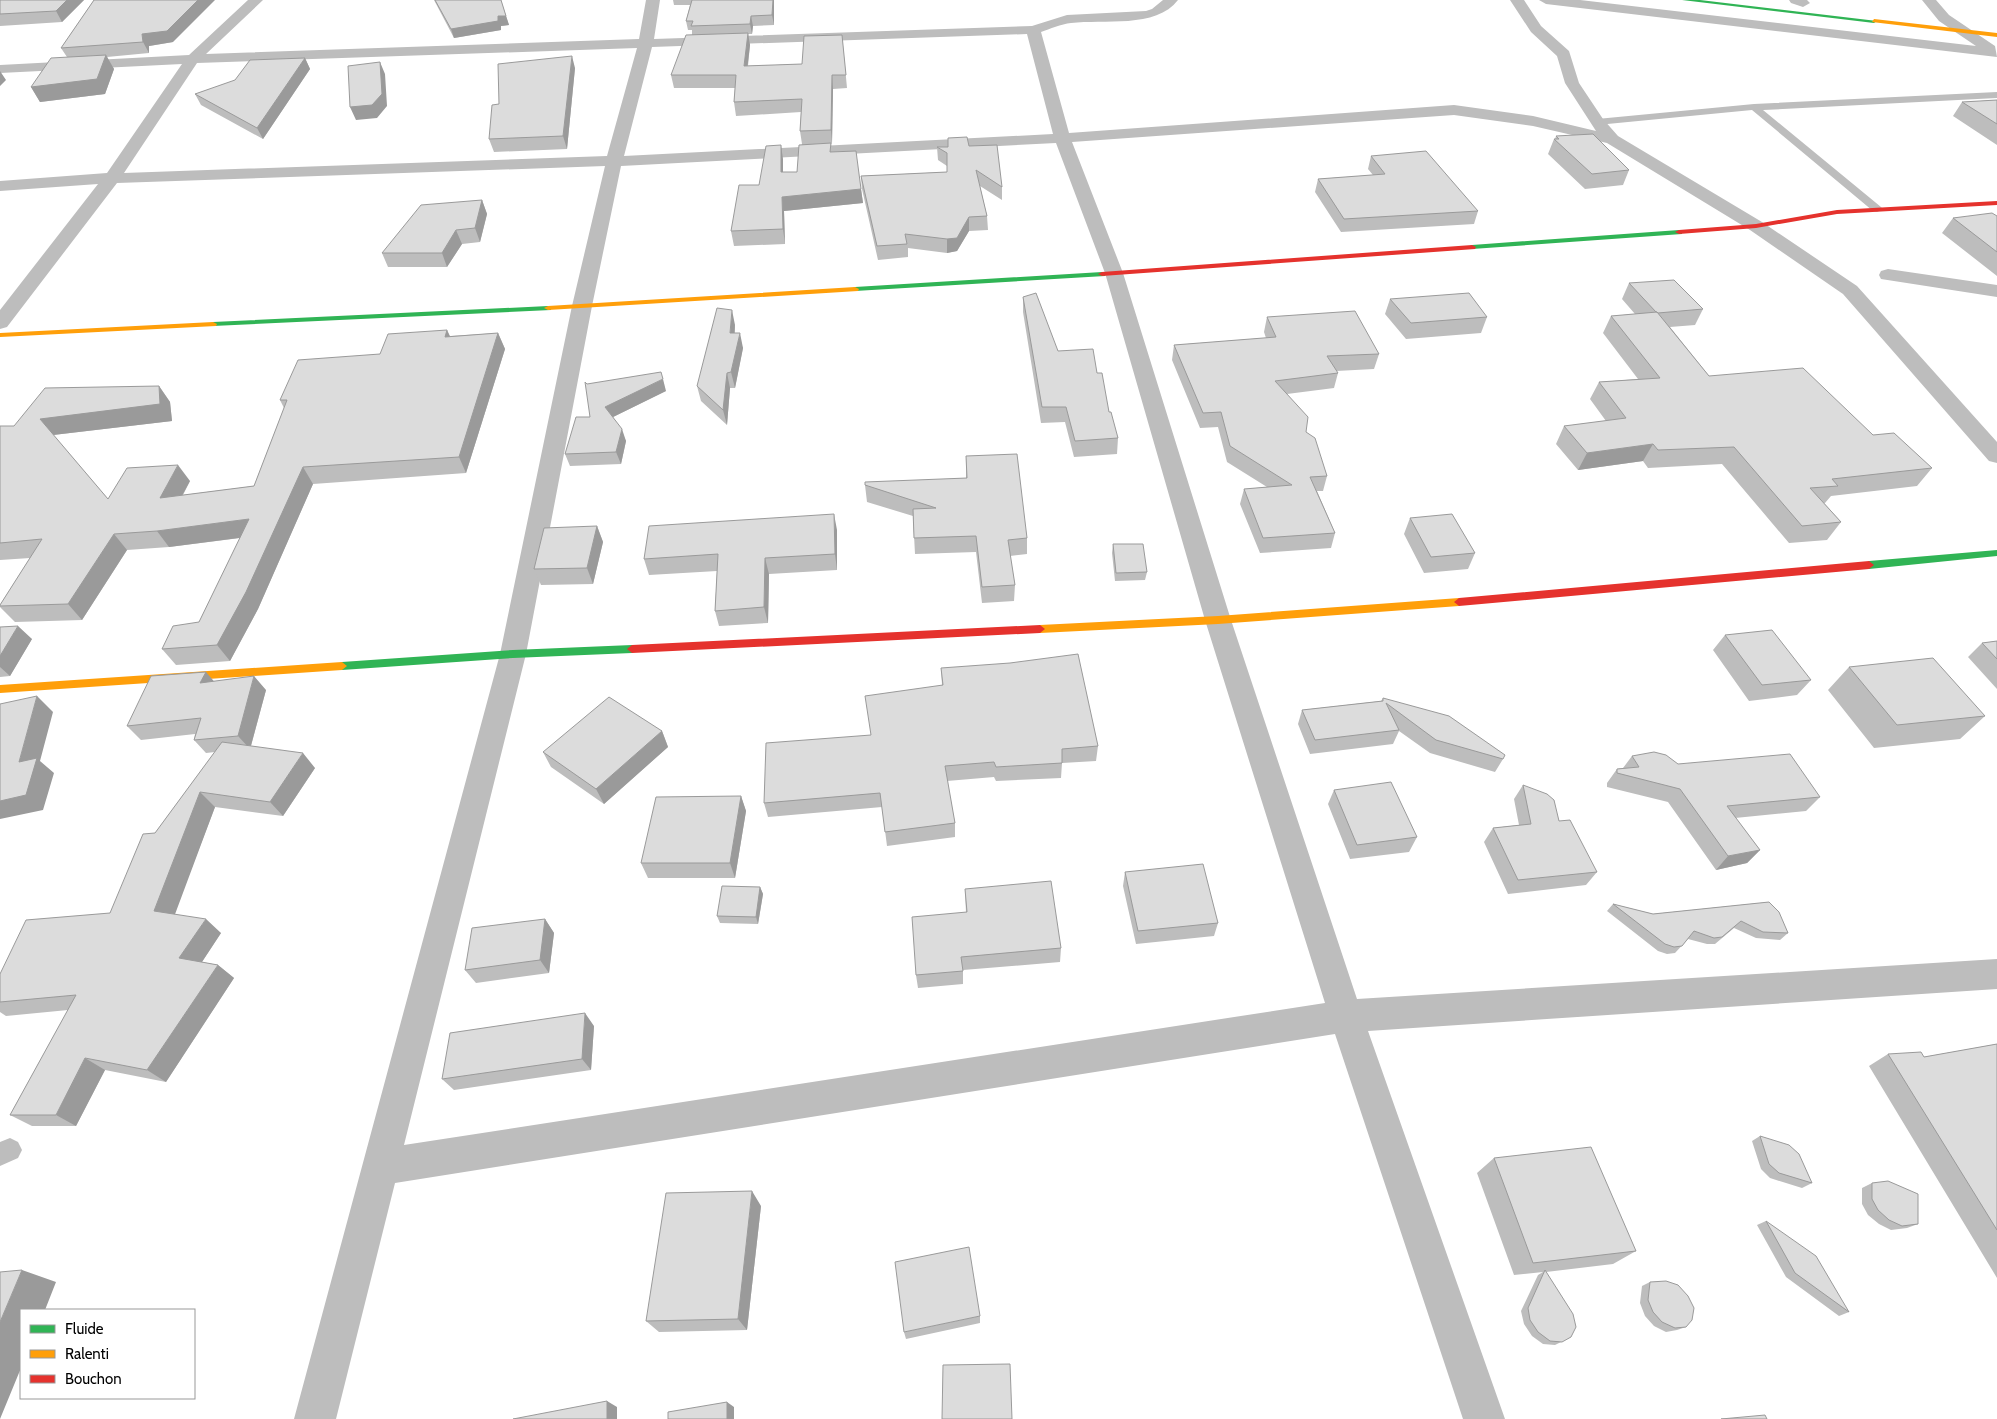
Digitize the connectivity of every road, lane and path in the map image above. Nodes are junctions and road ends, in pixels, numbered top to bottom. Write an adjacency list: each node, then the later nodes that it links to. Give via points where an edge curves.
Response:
1 (256, 0): 17 (street)
2 (653, 0): 15 (street)
3 (1171, 0): 12 (street, via 1157,12 1146,15 1067,19)
4 (1517, 0): 21 (street, via 1536,29 1564,54 1572,83)
5 (1546, 0): 16 (street)
6 (1685, 0): 13 (street)
7 (1781, 0): 9 (street)
8 (1929, 0): 10 (street)
9 (1799, 1): 10 (street)
10 (1944, 18): 11 (street); 13 (street)
11 (1997, 24)
12 (1033, 30): 15 (street); 22 (street)
13 (1968, 32): 14 (street); 16 (street)
14 (1997, 35)
15 (646, 42): 17 (street); 24 (street)
16 (1996, 53)
17 (193, 59): 18 (street); 25 (street)
18 (0, 69)
19 (1997, 95): 20 (lane)
20 (1754, 107): 21 (lane); 28 (lane)
21 (1597, 122): 23 (street)
22 (1062, 138): 23 (street, via 1454,110 1533,121); 24 (street); 30 (street)
23 (1612, 139): 29 (street)
24 (614, 161): 25 (street); 33 (street)
25 (112, 178): 26 (street); 34 (street)
26 (0, 186)
27 (1997, 203): 28 (street)
28 (1877, 209): 29 (street, via 1837,212)
29 (1756, 226): 30 (street); 36 (street, via 1850,290)
30 (1114, 273): 33 (street); 38 (street)
31 (1888, 275): 32 (street)
32 (1997, 290)
33 (582, 306): 35 (street); 39 (street)
34 (0, 323)
35 (0, 335)
36 (1997, 456)
37 (1997, 553): 38 (street, via 1520,597)
38 (1218, 620): 39 (street); 42 (street)
39 (512, 654): 40 (street); 43 (street)
40 (0, 689)
41 (1997, 974): 42 (street)
42 (1346, 1016): 43 (street); 45 (street)
43 (380, 1167): 44 (street)
44 (314, 1419)
45 (1484, 1419)

